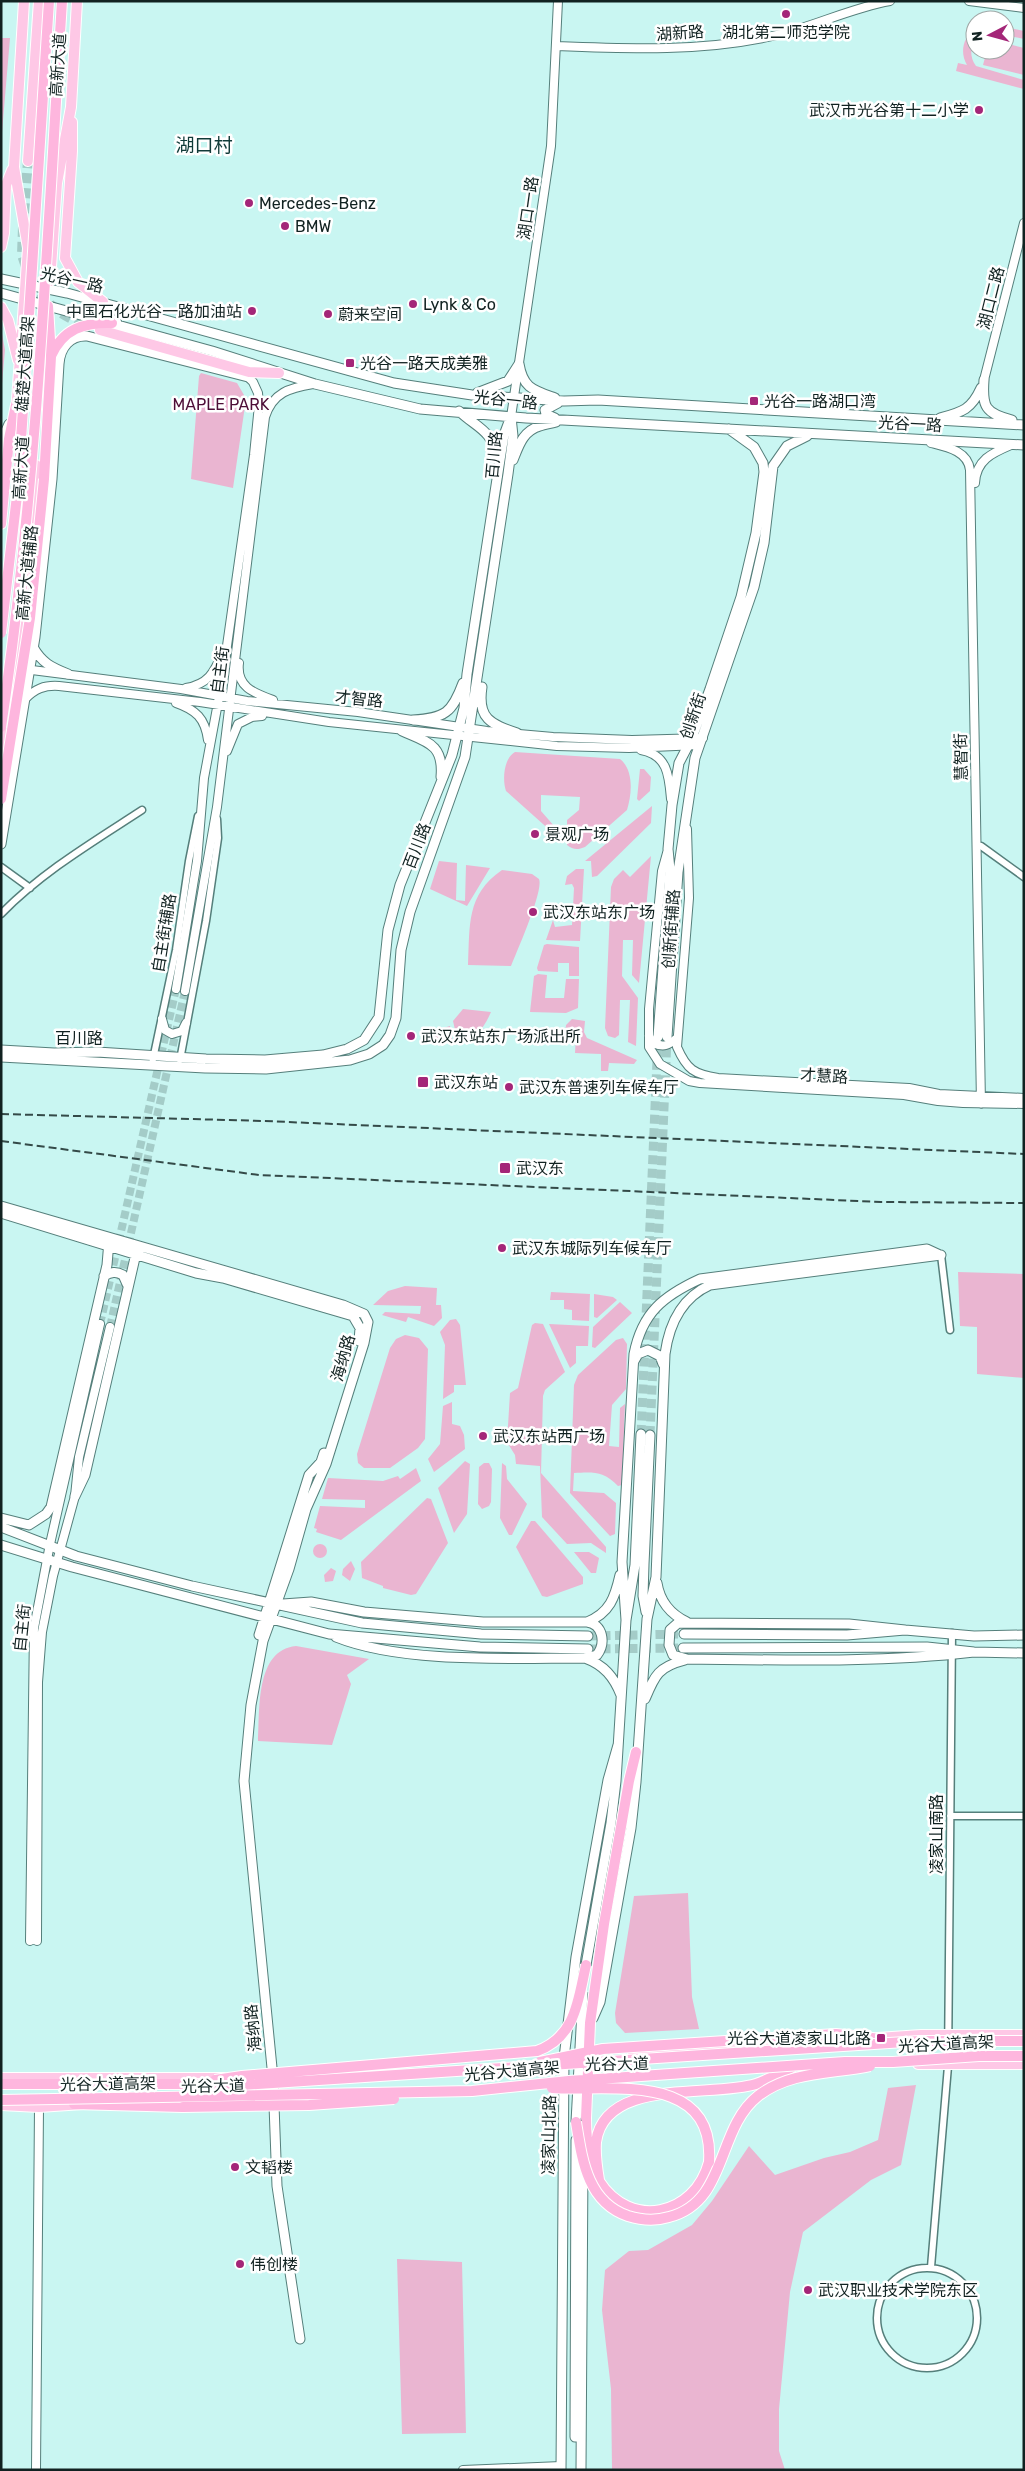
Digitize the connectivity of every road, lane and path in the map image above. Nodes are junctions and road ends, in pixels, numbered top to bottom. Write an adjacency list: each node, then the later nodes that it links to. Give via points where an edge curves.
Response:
1 (24, 1): 13 (main road, 高新大道)
2 (39, 1): 12 (main road)
3 (49, 1): 61 (highway, 雄楚大道高架, bridge, via 18,487)
4 (62, 1): 78 (highway, 雄楚大道高架, bridge, via 31,490)
5 (77, 1): 11 (main road, 高新大道)
6 (558, 1): 10 (street, 湖口一路)
7 (890, 1): 10 (street, 湖新路, via 748,41 652,49)
8 (969, 1): 9 (street)
9 (1024, 8)
10 (556, 46): 31 (street, 湖口一路, via 551,146)
11 (70, 107): 14 (main road, 高新大道); 23 (main road, via 72,151 65,258 78,282)
12 (28, 161)
13 (14, 167): 15 (main road, 高新大道); 17 (main road, via 6,185)
14 (56, 209): 15 (main road, via 47,223 38,225); 20 (main road, 高新大道)
15 (21, 210): 19 (main road, 高新大道, via 28,248)
16 (1024, 223): 35 (street, 湖口二路)
17 (1, 247)
18 (1, 279): 19 (main road, 光谷一路)
19 (25, 284): 20 (main road, 光谷一路); 22 (main road, 高新大道)
20 (49, 289): 23 (main road, 光谷一路); 24 (main road, 高新大道)
21 (1, 293): 22 (main road, 光谷一路)
22 (24, 299): 24 (main road, 光谷一路); 30 (main road, 高新大道)
23 (103, 302): 26 (main road, 光谷一路)
24 (48, 306): 27 (main road, 光谷一路); 29 (highway); 43 (main road, 高新大道)
25 (1, 307): 30 (main road, via 8,320)
26 (124, 308): 27 (main road, via 108,312); 37 (main road, 光谷一路, via 394,383)
27 (116, 324): 29 (highway, via 95,322 77,327 64,335); 33 (main road, 光谷一路)
28 (100, 330): 32 (main road)
29 (51, 357): 90 (highway, bridge, via 44,479 29,626)
30 (19, 364): 41 (main road, 高新大道)
31 (519, 364): 38 (main road, via 508,381); 39 (street, 湖口一路); 40 (main road, via 521,377 533,390)
32 (238, 369): 33 (main road); 34 (street, 自主街)
33 (279, 373): 36 (main road, 光谷一路)
34 (248, 377): 62 (street, 自主街, via 257,388 259,405); 63 (main road, 高新大道辅路, via 96,338 78,336 68,342 60,357 52,479)
35 (984, 380): 46 (main road, via 973,404); 47 (main road, via 985,406 996,416)
36 (315, 384): 42 (main road, 光谷一路, via 420,408); 58 (street, 自主街, via 287,389 277,396 267,411)
37 (460, 394): 38 (main road, 光谷一路); 42 (main road, via 473,398 478,404)
38 (472, 395): 39 (main road, 光谷一路)
39 (514, 398): 40 (main road, 光谷一路); 44 (street, 湖口一路)
40 (564, 402): 45 (main road, via 545,410 546,414); 46 (main road, 光谷一路, via 598,400)
41 (16, 405): 50 (main road, 高新大道); 54 (main road, via 2,440); 57 (highway, via 9,439)
42 (459, 411): 44 (main road, 光谷一路); 55 (main road, via 485,429 496,448)
43 (40, 412): 50 (main road, via 31,401 20,411); 64 (main road, 高新大道, via 28,558)
44 (511, 416): 45 (main road, 光谷一路); 55 (main road, 百川路); 56 (main road, 百川路, via 513,436)
45 (560, 420): 48 (main road, 光谷一路); 56 (main road, via 540,426 521,439)
46 (933, 420): 47 (main road, 光谷一路)
47 (1024, 424)
48 (729, 429): 49 (main road, 光谷一路); 84 (main road, 创新街, via 760,454 764,472 762,489 750,568)
49 (814, 434): 51 (main road, 光谷一路); 83 (main road, 创新街, via 787,446 773,466 756,581)
50 (17, 440): 59 (main road, 高新大道)
51 (922, 440): 52 (main road, 光谷一路); 116 (street, 慧智街, via 955,450 967,460 970,470)
52 (1012, 445): 53 (main road, 光谷一路); 97 (street, 慧智街, via 985,458 975,480)
53 (1024, 445)
54 (1, 453)
55 (499, 466): 67 (main road, 百川路)
56 (508, 474): 60 (main road, 百川路)
57 (1, 524)
58 (243, 594): 70 (street, 自主街); 73 (street, via 244,627 238,672 248,690)
59 (1, 606)
60 (485, 632): 81 (main road, 百川路); 82 (main road, via 488,645 480,697 482,710 488,721)
61 (1, 633)
62 (226, 645): 68 (street, via 212,677 196,686); 69 (street, 自主街)
63 (33, 647): 65 (main road, 高新大道辅路); 66 (main road, via 47,666)
64 (14, 668): 65 (street, 才智路); 87 (main road, 高新大道)
65 (30, 670): 66 (street, 才智路); 71 (main road, 高新大道辅路)
66 (68, 674): 68 (street, 才智路)
67 (467, 674): 77 (main road, via 453,708 434,718); 80 (main road, 百川路)
68 (181, 689): 69 (street, 才智路)
69 (219, 696): 70 (street, 才智路); 74 (street, 自主街)
70 (230, 698): 73 (street, 才智路); 75 (street, 自主街)
71 (26, 699): 72 (street, 才智路, via 33,691 52,686); 96 (main road, 高新大道辅路)
72 (162, 699): 74 (street, 才智路); 86 (street, via 198,712 206,727)
73 (282, 703): 77 (street, 才智路)
74 (217, 705): 75 (street, 才智路); 86 (street, 自主街)
75 (229, 707): 76 (street, 才智路); 88 (street, 自主街)
76 (274, 715): 79 (street, 才智路); 88 (street, via 252,717 238,724)
77 (413, 720): 80 (street, 才智路)
78 (1, 727)
79 (402, 730): 80 (street, 才智路); 89 (main road, via 435,747 441,759)
80 (458, 732): 81 (street, 才智路); 89 (main road, 百川路)
81 (469, 733): 82 (street, 才智路); 85 (street, 才智路, via 557,746); 104 (main road, 百川路, via 462,769 410,912)
82 (517, 734): 84 (street, 才智路)
83 (701, 741): 84 (street, 才智路); 95 (main road, 创新街, via 692,776)
84 (690, 742): 85 (street, 才智路); 91 (main road, 创新街, via 679,763)
85 (630, 748): 91 (street, via 650,752 663,762 669,774)
86 (209, 750): 92 (street, 自主街)
87 (1, 757)
88 (222, 770): 93 (street, 自主街)
89 (441, 780): 103 (main road, 百川路, via 400,885)
90 (1, 799)
91 (672, 804): 98 (main road, 创新街)
92 (201, 806): 105 (street, 自主街, via 194,880); 107 (street, 自主街辅路, via 193,834)
93 (217, 807): 106 (street, 自主街); 108 (street, via 218,838)
94 (142, 810): 101 (street, via 71,856)
95 (687, 822): 98 (main road, 创新街, via 678,872 662,1037 670,879); 110 (street, 创新街辅路, via 689,898)
96 (1, 844)
97 (981, 846): 100 (street); 116 (street, 慧智街)
98 (668, 849): 109 (street, 创新街辅路, via 659,897)
99 (1, 866): 101 (street)
100 (1024, 877)
101 (30, 888): 102 (street)
102 (1, 914)
103 (384, 961): 104 (main road, via 389,991 394,991); 114 (main road, 百川路, via 379,1017 370,1034 357,1045 334,1053 295,1058)
104 (399, 976): 114 (main road, 百川路, via 396,1018 390,1035 376,1050 360,1058 266,1069)
105 (176, 989)
106 (185, 991)
107 (162, 1019): 108 (street, via 165,1030 172,1034 182,1031); 113 (street, 自主街辅路)
108 (186, 1023): 114 (street)
109 (648, 1034): 110 (street, via 653,1043 661,1046 669,1045); 116 (street, 才慧路, via 649,1047 660,1064 689,1081 904,1094 938,1102)
110 (677, 1038): 116 (street, 才慧路, via 684,1063 703,1076 909,1088)
111 (1, 1050): 113 (main road, 百川路, via 97,1052)
112 (1, 1057): 113 (main road, 百川路)
113 (153, 1060): 114 (main road, 百川路)
114 (180, 1062)
115 (1024, 1098): 116 (street, 才慧路)
116 (983, 1101): 117 (street, 才慧路)
117 (1024, 1104)
118 (1, 1206): 120 (main road, 海纳路)
119 (1, 1213): 120 (main road, 海纳路)
120 (109, 1242): 121 (main road, 海纳路); 123 (main road)
121 (136, 1251): 124 (main road); 142 (main road, 海纳路, via 343,1305 364,1314 368,1322 326,1464)
122 (941, 1255): 127 (street); 128 (main road, via 926,1249 700,1279 669,1295 650,1314 639,1334); 129 (main road, via 710,1285 690,1298 676,1316 667,1339)
123 (104, 1276): 124 (main road, via 119,1272); 131 (main road)
124 (127, 1284): 132 (main road, via 85,1475)
125 (100, 1324): 130 (street, 自主街)
126 (110, 1327): 132 (street, 自主街, via 79,1458)
127 (950, 1330)
128 (633, 1362): 129 (main road, via 638,1354 648,1350 660,1356); 140 (main road)
129 (664, 1367): 141 (main road)
130 (71, 1457): 131 (street); 135 (street, 自主街)
131 (55, 1492): 133 (main road, via 51,1507 38,1522 30,1525)
132 (75, 1496): 137 (street, 自主街)
133 (1, 1518)
134 (1, 1527): 135 (main road)
135 (50, 1544): 137 (main road); 138 (street, 自主街)
136 (1, 1545): 138 (main road)
137 (60, 1549): 139 (street, 自主街); 142 (main road, via 76,1556)
138 (47, 1560): 139 (main road); 139 (street, 自主街, via 33,1643 34,1941 39,1662)
139 (57, 1562): 143 (main road)
140 (622, 1562): 144 (main road); 146 (main road, via 611,1606)
141 (656, 1577): 145 (main road); 147 (main road, via 658,1594 668,1608 676,1617)
142 (272, 1604): 143 (main road, 海纳路); 146 (main road, via 311,1602 364,1612 483,1622); 152 (main road, via 372,1624 481,1634)
143 (267, 1618): 156 (main road, via 329,1634 353,1644 434,1655); 180 (main road, 海纳路, via 257,1640 247,1697 244,1781)
144 (626, 1620): 145 (main road, via 635,1565 646,1434 643,1596); 158 (main road)
145 (647, 1620): 159 (main road)
146 (587, 1622): 156 (main road, via 598,1626 601,1644 597,1655)
147 (689, 1623): 148 (main road, via 850,1624); 157 (main road, via 673,1626 669,1636 673,1655)
148 (905, 1630): 149 (main road); 150 (main road, via 847,1635)
149 (952, 1633): 151 (main road); 154 (street, 凌家山南路)
150 (684, 1634)
151 (1024, 1635)
152 (588, 1636)
153 (683, 1648): 154 (main road, via 926,1647)
154 (951, 1652): 155 (main road); 157 (main road, via 848,1660); 162 (street, 凌家山南路)
155 (1024, 1653)
156 (586, 1654): 158 (main road, via 608,1672)
157 (687, 1659): 159 (main road, via 660,1670)
158 (622, 1699): 160 (main road)
159 (642, 1707): 161 (main road)
160 (618, 1745): 164 (main road, via 611,1823); 165 (main road, 凌家山北路, via 608,1780)
161 (636, 1752): 166 (main road, via 631,1828 600,2002); 192 (highway, bridge, via 604,1924 590,2022 586,2142)
162 (950, 1816): 163 (street); 167 (street, 凌家山南路)
163 (1024, 1816)
164 (586, 1965): 184 (highway, bridge, via 569,2027 556,2042 537,2051 242,2076); 191 (main road, bridge)
165 (567, 2019): 166 (street, via 574,2030 586,2030); 172 (main road, 凌家山北路)
166 (591, 2024): 173 (main road)
167 (948, 2035): 168 (main road, 光谷大道); 169 (main road, 光谷大道); 176 (street, 凌家山南路)
168 (1024, 2035)
169 (872, 2038): 173 (main road, 光谷大道); 178 (highway, bridge, via 836,2034 603,2049)
170 (1024, 2040): 178 (highway, 光谷大道高架, bridge, via 920,2041)
171 (1024, 2056): 174 (highway, 光谷大道高架, bridge)
172 (564, 2058): 173 (main road, 光谷大道); 180 (main road, 光谷大道); 182 (main road, 凌家山北路)
173 (584, 2058): 181 (main road)
174 (893, 2062): 185 (highway, 光谷大道高架, bridge, via 781,2066); 191 (highway, bridge, via 797,2077 771,2087 743,2112 731,2134 717,2174 701,2198 682,2213 663,2219 636,2218 621,2213 598,2194 585,2172)
175 (1024, 2064): 176 (main road, 光谷大道)
176 (948, 2066): 177 (main road, 光谷大道); 193 (street, 凌家山南路)
177 (791, 2068): 181 (main road, 光谷大道, via 595,2082); 192 (highway, bridge, via 756,2084 649,2096 620,2108 605,2122 596,2142)
178 (512, 2069): 184 (highway, 光谷大道高架, bridge, via 241,2085)
179 (1, 2078): 180 (main road, 光谷大道)
180 (273, 2078): 187 (main road, 海纳路)
181 (584, 2079): 182 (main road, 光谷大道); 199 (main road)
182 (564, 2082): 187 (main road, 光谷大道); 195 (main road, 凌家山北路)
183 (1, 2084): 184 (highway, 光谷大道高架)
184 (192, 2084)
185 (533, 2086): 186 (highway, 光谷大道高架, bridge); 192 (highway, bridge, via 569,2089 624,2087 657,2092 673,2097 700,2120 710,2150 706,2174 694,2192 677,2205 657,2211 635,2209 615,2199)
186 (472, 2091): 188 (highway, 光谷大道高架, bridge); 189 (highway, bridge, via 309,2105 183,2108)
187 (274, 2100): 189 (main road, 光谷大道); 194 (main road, 海纳路, via 277,2186)
188 (1, 2102): 190 (main road, 光谷大道)
189 (74, 2104): 190 (main road, 光谷大道)
190 (39, 2107): 196 (street)
191 (576, 2122): 198 (main road, bridge)
192 (599, 2180)
193 (931, 2268): 193 (street, via 948,2272 962,2282 972,2296 977,2313 975,2330 968,2346 941,2366 925,2368 909,2365 895,2357 882,2338 877,2314 880,2299 888,2285 915,2269)
194 (300, 2339)
195 (561, 2468): 197 (street)
196 (36, 2470)
197 (463, 2470)
198 (575, 2470)
199 (581, 2470)

